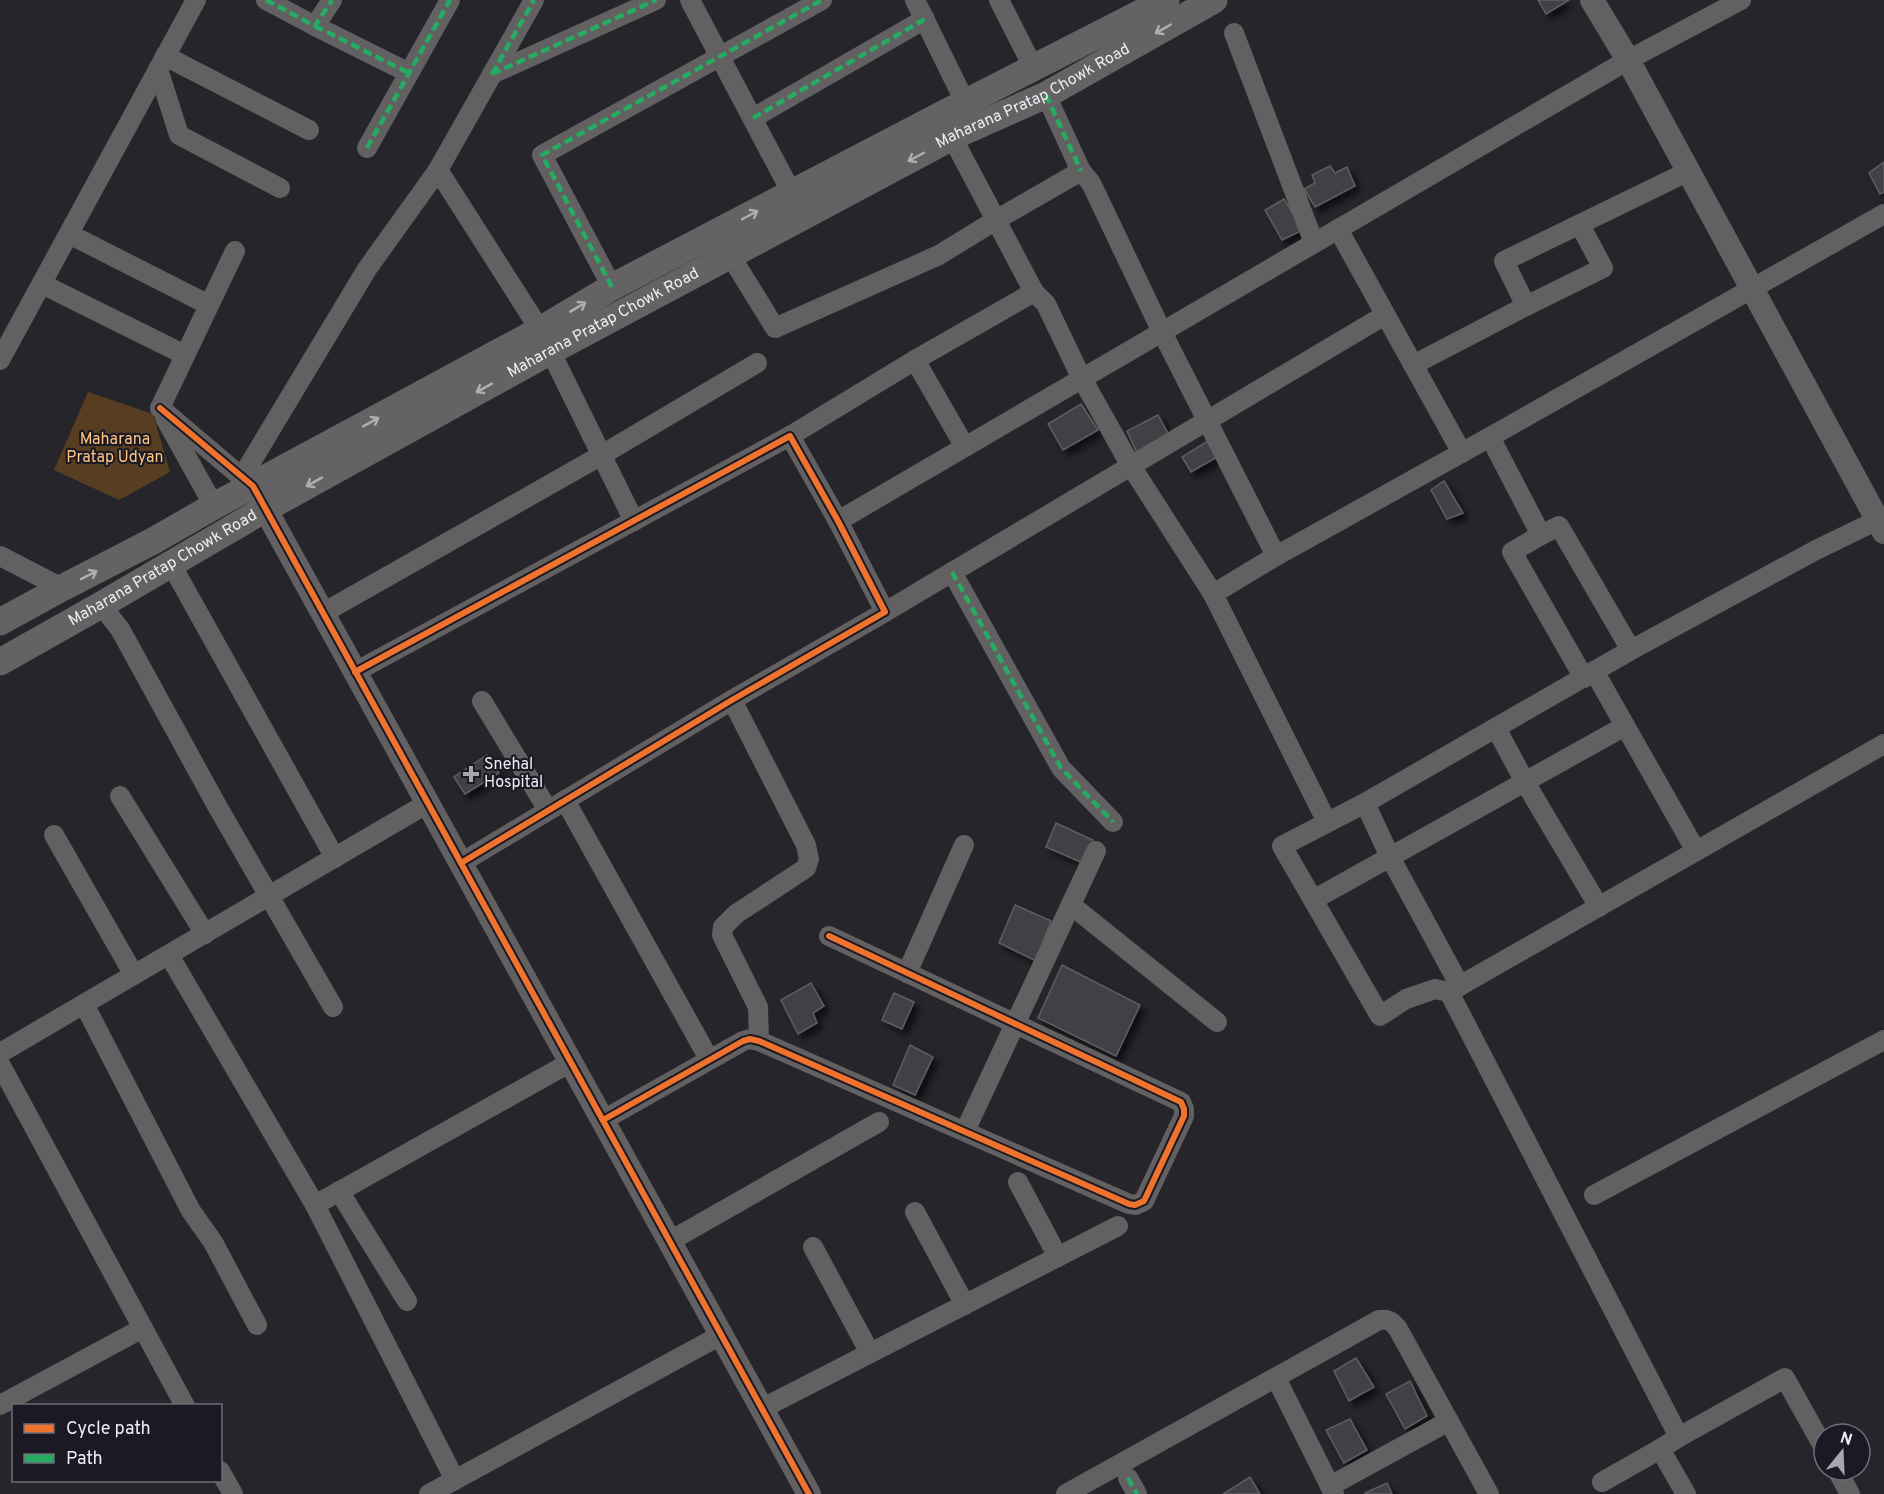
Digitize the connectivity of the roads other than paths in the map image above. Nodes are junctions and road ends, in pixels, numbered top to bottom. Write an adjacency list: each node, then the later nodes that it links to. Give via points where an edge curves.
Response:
1 (196, 0): 20 (street)
2 (266, 0): 16 (street)
3 (332, 0): 16 (street)
4 (450, 0): 22 (street)
5 (534, 0): 23 (street)
6 (656, 0): 23 (street)
7 (690, 0): 18 (street)
8 (822, 0): 18 (street)
9 (915, 0): 15 (street)
10 (999, 0): 21 (street)
11 (1166, 0): 21 (main road, Maharana Pratap Chowk Road)
12 (1214, 0): 24 (main road, Maharana Pratap Chowk Road, one-way to 24)
13 (1592, 0): 19 (street)
14 (1741, 0): 19 (street)
15 (926, 19): 25 (street); 26 (street)
16 (315, 26): 22 (street)
17 (1234, 33): 40 (street)
18 (720, 56): 26 (street); 44 (street, via 542,155)
19 (1628, 60): 32 (street); 38 (street)
20 (162, 62): 27 (street); 33 (street, via 178,135); 39 (street)
21 (1033, 67): 25 (main road, Maharana Pratap Chowk Road)
22 (409, 73): 29 (street)
23 (492, 75): 30 (street)
24 (1046, 95): 28 (main road, Maharana Pratap Chowk Road); 31 (street)
25 (966, 104): 34 (main road, Maharana Pratap Chowk Road)
26 (753, 118): 34 (street)
27 (309, 130)
28 (952, 137): 34 (main road, Maharana Pratap Chowk Road, one-way to 34); 36 (street)
29 (367, 148)
30 (438, 170): 51 (street); 66 (street, via 367,269)
31 (1081, 171): 36 (street); 50 (street, via 1091,183)
32 (1687, 172): 37 (street); 45 (street)
33 (280, 188)
34 (798, 205): 42 (main road, Maharana Pratap Chowk Road); 44 (main road, Maharana Pratap Chowk Road, one-way to 34)
35 (1884, 214): 45 (street)
36 (996, 220): 42 (street, via 939,255 775,328); 46 (street)
37 (1581, 225): 48 (street, via 1602,268); 48 (street, via 1504,261)
38 (1338, 229): 40 (street); 49 (street)
39 (69, 234): 43 (street); 47 (street)
40 (1314, 243): 50 (street)
41 (235, 251): 47 (street)
42 (730, 255): 51 (main road, Maharana Pratap Chowk Road)
43 (42, 284): 52 (street); 53 (street)
44 (612, 287): 51 (main road, Maharana Pratap Chowk Road, one-way to 44)
45 (1751, 288): 61 (street); 70 (street)
46 (1034, 292): 54 (street); 57 (street, via 1046,304)
47 (209, 305): 52 (street)
48 (1526, 306): 56 (street)
49 (1385, 315): 56 (street); 59 (street)
50 (1162, 332): 57 (street); 59 (street)
51 (545, 340): 64 (street); 66 (main road, Maharana Pratap Chowk Road)
52 (185, 355): 58 (street)
53 (0, 360)
54 (915, 360): 60 (street); 62 (street)
55 (757, 363): 64 (street)
56 (1413, 365): 63 (street)
57 (1083, 378): 62 (street); 65 (street)
58 (160, 408): 66 (street); 67 (street)
59 (1206, 421): 65 (street); 73 (street)
60 (790, 436): 68 (street); 69 (street)
61 (1490, 437): 63 (street); 71 (street)
62 (965, 447): 69 (street)
63 (1462, 453): 73 (street)
64 (600, 454): 68 (street); 80 (street)
65 (1131, 466): 75 (street); 77 (street)
66 (254, 491): 67 (main road, Maharana Pratap Chowk Road); 74 (main road, Maharana Pratap Chowk Road); 80 (street)
67 (214, 506): 76 (main road, Maharana Pratap Chowk Road, one-way to 67)
68 (634, 521): 84 (street)
69 (838, 521): 79 (street)
70 (1882, 523): 82 (street, via 1816,550)
71 (1541, 535): 82 (street, via 1560,526); 85 (street, via 1512,552)
72 (0, 556): 76 (street)
73 (1276, 556): 77 (street)
74 (171, 564): 78 (main road, Maharana Pratap Chowk Road); 103 (street)
75 (952, 572): 79 (street); 96 (street, via 1061,768)
76 (62, 588): 81 (main road, Maharana Pratap Chowk Road)
77 (1213, 594): 97 (street)
78 (102, 605): 83 (main road, Maharana Pratap Chowk Road); 105 (street, via 120,629)
79 (885, 612): 86 (street)
80 (323, 613): 84 (street)
81 (3, 617)
82 (1631, 650): 85 (street)
83 (0, 662)
84 (355, 672): 93 (street)
85 (1589, 674): 88 (street); 89 (street)
86 (732, 700): 95 (street); 120 (street, via 806,845 809,859 806,868 736,914 723,927 722,935 758,1007)
87 (482, 701): 95 (street)
88 (1625, 726): 91 (street); 101 (street)
89 (1496, 728): 91 (street); 94 (street)
90 (1884, 744): 101 (street)
91 (1525, 782): 102 (street); 108 (street)
92 (120, 796): 109 (street)
93 (428, 803): 103 (street); 104 (street)
94 (1365, 803): 97 (street); 102 (street)
95 (557, 805): 104 (street); 122 (street)
96 (1113, 822)
97 (1327, 822): 106 (street, via 1282,846)
98 (54, 835): 113 (street)
99 (964, 845): 112 (street)
100 (1096, 851): 107 (street)
101 (1696, 851): 108 (street)
102 (1390, 857): 106 (street); 114 (street)
103 (335, 858): 105 (street)
104 (461, 863): 123 (street)
105 (269, 896): 109 (street); 116 (street)
106 (1313, 900): 114 (street, via 1380,1016 1425,992)
107 (1071, 905): 117 (street); 118 (street)
108 (1599, 907): 114 (street)
109 (205, 934): 111 (street)
110 (829, 936): 112 (street)
111 (169, 955): 113 (street); 131 (street)
112 (907, 973): 118 (street)
113 (134, 975): 115 (street)
114 (1454, 989): 149 (street)
115 (84, 1004): 121 (street); 139 (street, via 191,1211 213,1242)
116 (333, 1007)
117 (1217, 1022)
118 (1016, 1023): 127 (street); 127 (street, via 1181,1102 1184,1116 1147,1197 1141,1204 1129,1204)
119 (1884, 1040): 130 (street)
120 (759, 1041): 122 (street, via 743,1041); 127 (street)
121 (0, 1053)
122 (709, 1059): 125 (street)
123 (571, 1062): 125 (street); 129 (street)
124 (0, 1064): 140 (street)
125 (603, 1120): 134 (street)
126 (879, 1122): 134 (street)
127 (965, 1131)
128 (1018, 1182): 136 (street)
129 (339, 1191): 131 (street); 137 (street)
130 (1594, 1196)
131 (315, 1205): 152 (street)
132 (915, 1212): 138 (street)
133 (1118, 1226): 136 (street)
134 (670, 1241): 141 (street)
135 (813, 1247): 142 (street)
136 (1058, 1257): 138 (street)
137 (407, 1301)
138 (965, 1305): 142 (street)
139 (257, 1325)
140 (143, 1328): 144 (street); 145 (street)
141 (721, 1335): 146 (street); 152 (street)
142 (870, 1353): 146 (street)
143 (1276, 1378): 147 (street, via 1379,1320 1387,1320 1398,1329); 154 (street); 158 (street)
144 (184, 1404)
145 (0, 1405)
146 (763, 1408): 157 (street)
147 (1449, 1421): 154 (street); 159 (street)
148 (1812, 1426): 149 (street, via 1785,1378)
149 (1679, 1437): 150 (street)
150 (1660, 1449): 153 (street); 160 (street)
151 (222, 1474): 155 (street)
152 (455, 1479): 156 (street)
153 (1602, 1482)
154 (1332, 1490)
155 (233, 1494)
156 (429, 1494)
157 (809, 1494)
158 (1066, 1494)
159 (1489, 1494)
160 (1686, 1494)

